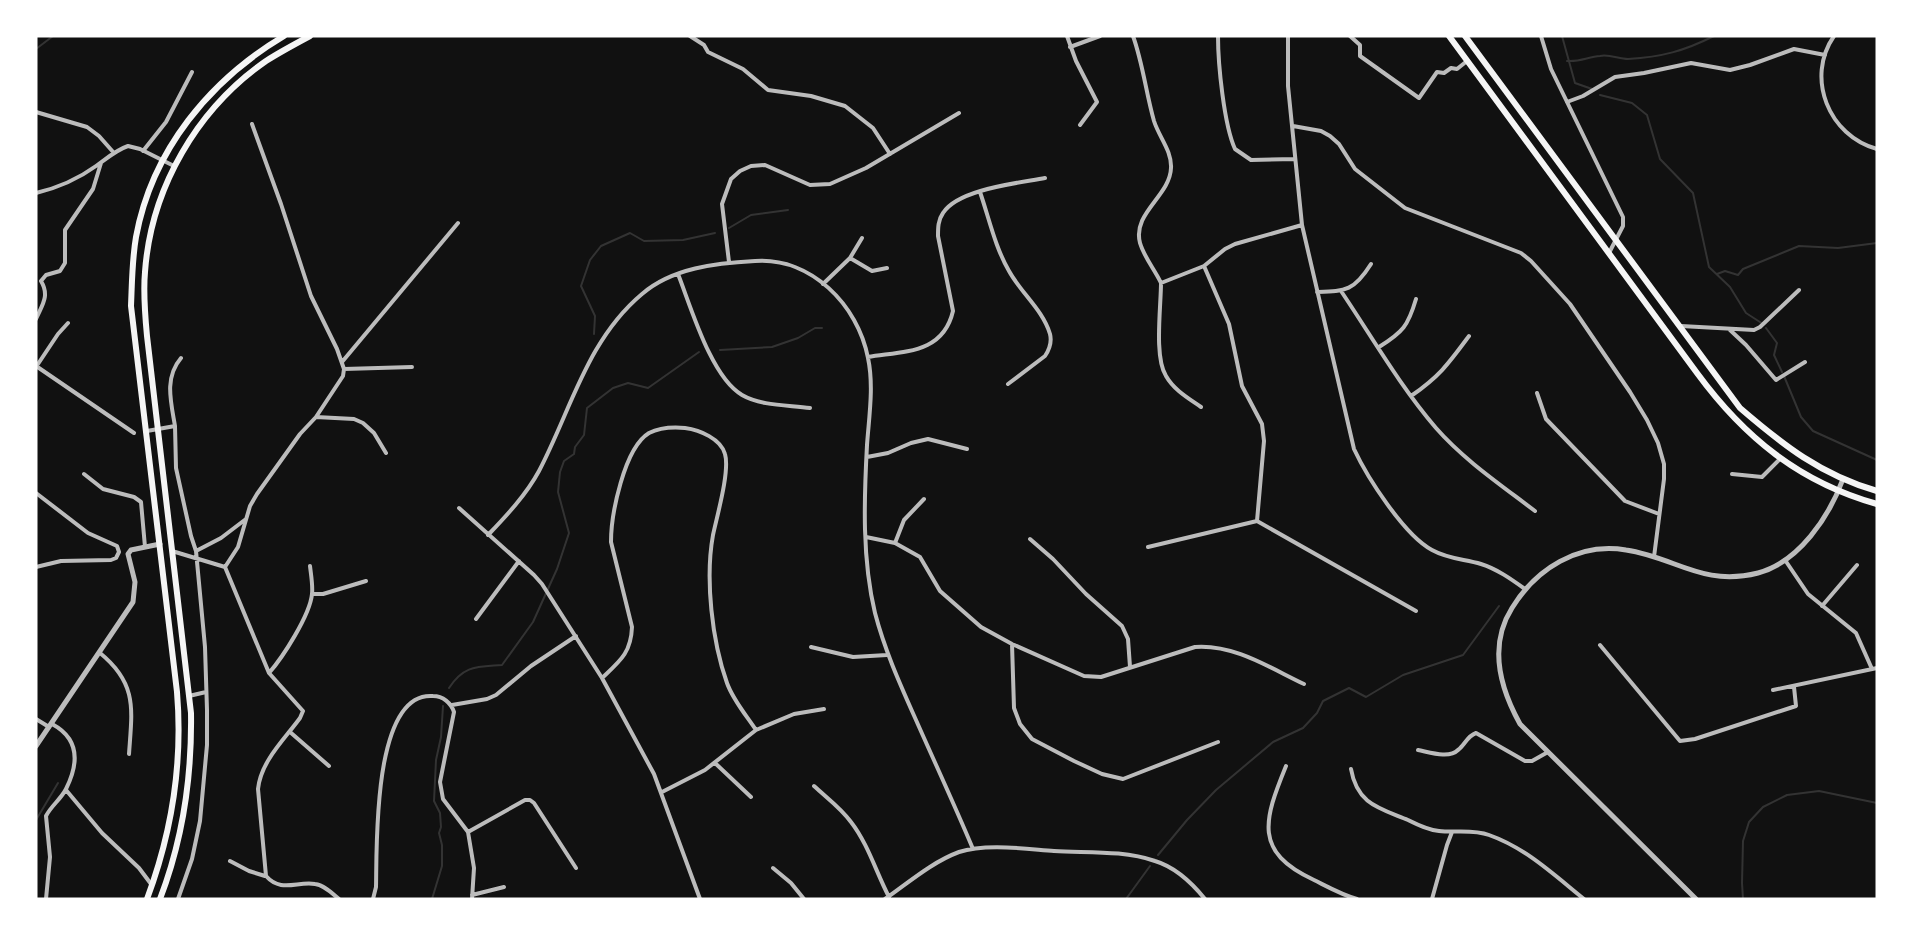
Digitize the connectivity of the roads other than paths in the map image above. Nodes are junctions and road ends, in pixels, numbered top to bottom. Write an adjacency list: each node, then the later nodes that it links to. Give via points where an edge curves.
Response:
1 (284, 36): 30 (main road, via 234,70 212,91)
2 (310, 36): 14 (main road)
3 (690, 36): 28 (street, via 708,52 743,69 768,90 834,102 857,114 880,136)
4 (1067, 36): 15 (street)
5 (1100, 36): 15 (street)
6 (1133, 36): 47 (street, via 1155,122 1170,160 1171,173 1139,231 1143,250)
7 (1218, 36): 29 (street, via 1227,123 1235,149 1251,160)
8 (1288, 36): 24 (street)
9 (1350, 36): 17 (street, via 1359,43 1360,56 1419,98 1437,72 1457,69)
10 (1449, 36): 17 (main road)
11 (1465, 36): 39 (main road)
12 (1541, 36): 19 (street)
13 (1834, 36): 16 (street)
14 (296, 39): 32 (main road, via 230,92 202,122)
15 (1070, 47): 23 (street, via 1097,100)
16 (1825, 55): 19 (street, via 1794,49 1722,70 1691,63 1615,77); 25 (street, via 1822,81 1828,110 1854,139)
17 (1468, 61): 40 (main road)
18 (192, 72): 26 (street, via 166,122)
19 (1567, 102): 39 (street, via 1623,217)
20 (36, 112): 27 (street, via 87,127)
21 (959, 113): 28 (street)
22 (252, 124): 62 (street, via 311,296)
23 (1080, 125)
24 (1293, 126): 29 (street); 90 (street, via 1330,136 1355,169 1405,208 1512,249 1531,261 1570,304 1647,420 1664,464)
25 (1877, 149)
26 (143, 151): 27 (street, via 128,146); 30 (street)
27 (114, 153): 31 (street)
28 (890, 154): 42 (street, via 853,175 821,186 765,165 740,171 731,179 722,204)
29 (1295, 159): 37 (street)
30 (163, 160): 32 (street); 74 (main road, via 137,234 132,277 131,306)
31 (100, 163): 35 (street); 53 (street, via 93,189 65,230 65,263 60,271 41,281 46,294)
32 (174, 166): 73 (main road, via 154,219 145,271 145,316)
33 (1045, 178): 34 (street)
34 (980, 192): 59 (street, via 950,205 938,224 953,311 945,332 927,346); 66 (street, via 1001,256 1051,336 1045,356)
35 (36, 193)
36 (458, 223): 62 (street)
37 (1302, 225): 44 (street, via 1235,244); 51 (street)
38 (862, 238): 41 (street)
39 (1616, 241): 40 (street); 55 (main road)
40 (1609, 253): 79 (main road, via 1715,397)
41 (850, 258): 45 (street, via 872,271); 48 (street)
42 (729, 262): 46 (street); 48 (street, via 780,263)
43 (1371, 264): 50 (street, via 1360,280)
44 (1204, 266): 47 (street); 92 (street, via 1229,324 1242,386 1263,428)
45 (887, 268)
46 (678, 274): 70 (street, via 704,343 726,381 751,399); 93 (street, via 655,283 641,294 606,332 590,358 538,472)
47 (1161, 283): 69 (street, via 1162,369 1182,394)
48 (823, 284): 59 (street, via 852,315)
49 (1799, 290): 56 (street, via 1760,327 1747,331)
50 (1341, 291): 51 (street); 58 (street)
51 (1317, 292): 110 (street, via 1354,448 1365,471 1417,540 1431,550 1496,570)
52 (1416, 299): 58 (street, via 1405,328)
53 (36, 319)
54 (68, 323): 63 (street)
55 (1680, 326): 56 (street); 82 (main road, via 1740,408 1791,450)
56 (1729, 329): 61 (street, via 1776,380)
57 (1469, 336): 68 (street, via 1434,381)
58 (1379, 347): 68 (street)
59 (868, 357): 78 (street, via 871,374)
60 (181, 358): 72 (street, via 170,379)
61 (1805, 362)
62 (342, 363): 65 (street)
63 (36, 366): 75 (street)
64 (412, 367): 65 (street)
65 (344, 369): 71 (street)
66 (1008, 384)
67 (1537, 393): 90 (street, via 1546,419 1625,501)
68 (1411, 396): 89 (street, via 1455,447)
69 (1201, 407)
70 (810, 408)
71 (316, 417): 77 (street, via 363,423); 91 (street, via 263,484)
72 (175, 426): 73 (street); 101 (street, via 176,465)
73 (158, 430): 74 (street); 100 (main road)
74 (147, 431): 97 (main road)
75 (134, 433)
76 (966, 449): 78 (street, via 928,439)
77 (386, 453)
78 (867, 458): 94 (street)
79 (1779, 459): 81 (street, via 1762,477); 83 (main road)
80 (84, 474): 98 (street, via 103,489 141,502)
81 (1732, 474)
82 (1843, 479): 83 (street); 84 (main road)
83 (1839, 490): 87 (main road); 103 (street, via 1813,533)
84 (1877, 491)
85 (36, 493): 107 (street, via 88,533 117,546 119,552 111,560 61,561)
86 (924, 499): 96 (street, via 904,520)
87 (1877, 504)
88 (459, 508): 93 (street)
89 (1535, 511)
90 (1659, 514): 102 (street)
91 (246, 519): 101 (street); 108 (street, via 238,548)
92 (1257, 521): 99 (street); 113 (street)
93 (488, 535): 104 (street)
94 (866, 537): 96 (street); 120 (street, via 874,610)
95 (1030, 539): 121 (street, via 1122,626 1128,639)
96 (895, 543): 116 (street, via 920,557 934,583 967,616)
97 (160, 544): 98 (street); 156 (main road, via 180,739 173,810)
98 (146, 547): 119 (street, via 128,554 135,582 133,602)
99 (1148, 547)
100 (172, 551): 101 (street); 129 (main road)
101 (196, 554): 108 (street); 128 (street)
102 (1654, 558): 103 (street, via 1703,575 1732,576 1758,573); 110 (street, via 1626,550 1578,553 1544,570)
103 (1785, 560): 112 (street, via 1808,594)
104 (519, 561): 114 (street); 115 (street, via 542,584)
105 (1857, 565): 112 (street)
106 (310, 566): 111 (street)
107 (36, 567)
108 (225, 567): 123 (street)
109 (366, 581): 111 (street)
110 (1525, 589): 139 (street, via 1504,626 1501,682 1520,724)
111 (312, 594): 123 (street, via 290,644)
112 (1822, 606): 122 (street, via 1856,633)
113 (1416, 611)
114 (476, 619)
115 (576, 636): 124 (street); 130 (street, via 496,695)
116 (1012, 644): 121 (street, via 1084,676 1101,677); 136 (street, via 1014,708 1020,724 1032,739 1074,761 1123,779)
117 (1600, 645): 126 (street, via 1680,741 1796,706)
118 (812, 647): 120 (street, via 853,657)
119 (100, 653): 133 (street); 140 (street, via 118,671 129,695)
120 (887, 655): 151 (street)
121 (1130, 667): 125 (street, via 1195,647 1212,647 1234,652)
122 (1875, 669): 126 (street)
123 (269, 673): 135 (street, via 303,711)
124 (602, 678): 134 (street, via 624,657 631,642 632,627 611,532 618,493 632,452 648,434 658,430 698,431 719,442 725,454 710,558 714,632 728,685); 147 (street)
125 (1304, 684)
126 (1794, 687): 127 (street)
127 (1773, 690)
128 (206, 692): 129 (street); 163 (street, via 207,745 200,821)
129 (189, 696): 162 (main road, via 191,737 185,814)
130 (452, 705): 149 (street, via 454,719 440,782 442,795); 165 (street, via 433,696 421,698 398,719 390,738 382,768)
131 (824, 710): 134 (street, via 794,714)
132 (36, 719): 133 (street)
133 (51, 726): 137 (street); 146 (street, via 68,735 75,749)
134 (756, 730): 141 (street)
135 (290, 732): 142 (street); 155 (street, via 265,765 259,781)
136 (1218, 742)
137 (36, 746)
138 (1418, 750): 139 (street, via 1452,753 1476,733 1525,761)
139 (1548, 752): 172 (street)
140 (129, 754)
141 (715, 763): 147 (street); 148 (street)
142 (329, 766)
143 (1286, 766): 169 (street, via 1271,808 1269,835 1279,858 1304,876)
144 (1351, 769): 150 (street, via 1354,785 1374,806 1429,829)
145 (814, 786): 159 (street, via 851,821 865,843)
146 (66, 789): 156 (street); 160 (street, via 46,816 50,857)
147 (662, 792): 166 (street)
148 (751, 797)
149 (468, 832): 154 (street, via 530,800); 158 (street, via 474,868)
150 (1452, 832): 170 (street); 171 (street, via 1489,835 1523,851)
151 (973, 849): 159 (street, via 931,867); 168 (street, via 1122,854 1153,860 1183,877)
152 (230, 861): 155 (street)
153 (772, 867): 167 (street)
154 (576, 868)
155 (266, 876): 164 (street, via 286,886 321,885)
156 (152, 885): 161 (main road)
157 (504, 887): 158 (street)
158 (472, 897)
159 (887, 898)
160 (46, 899)
161 (147, 899)
162 (160, 899)
163 (178, 899)
164 (339, 899)
165 (373, 899)
166 (700, 899)
167 (804, 899)
168 (1205, 899)
169 (1357, 899)
170 (1432, 899)
171 (1584, 899)
172 (1696, 899)

